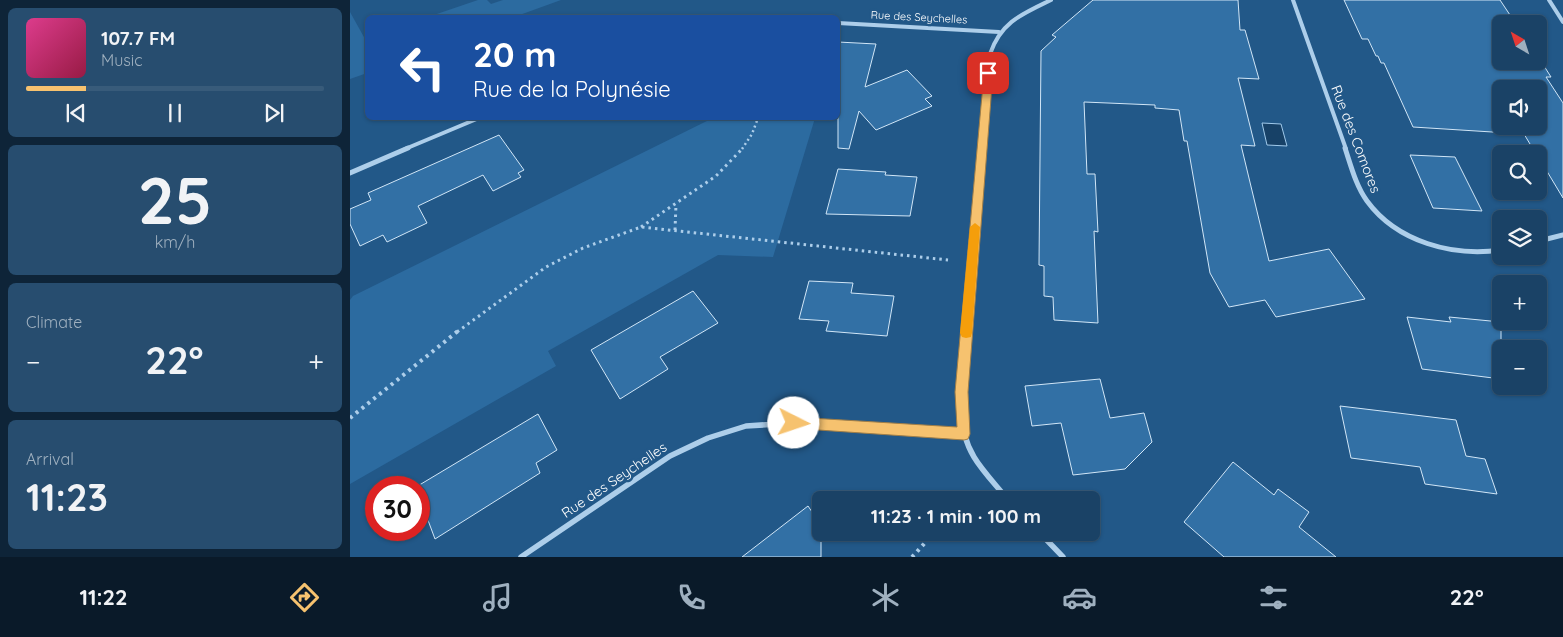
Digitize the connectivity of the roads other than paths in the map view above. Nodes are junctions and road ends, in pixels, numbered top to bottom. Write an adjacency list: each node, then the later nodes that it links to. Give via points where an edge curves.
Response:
1 (1051, 0): 6 (street, via 1007,24)
2 (1292, 0): 11 (street, Rue des Comores, via 1358,182 1369,203 1386,220 1435,247 1465,253)
3 (1549, 0): 5 (street)
4 (840, 22): 6 (street, Rue des Seychelles)
5 (1563, 22)
6 (999, 32): 12 (street, via 990,54 962,392)
7 (474, 120): 8 (street)
8 (350, 173)
9 (1563, 235): 10 (street)
10 (1547, 239)
11 (1492, 251)
12 (964, 434): 13 (street, via 974,457); 15 (street, Rue des Seychelles, via 794,423 746,426 708,438 670,456)
13 (1001, 491)
14 (1048, 541): 16 (street)
15 (521, 557)
16 (1063, 557)

